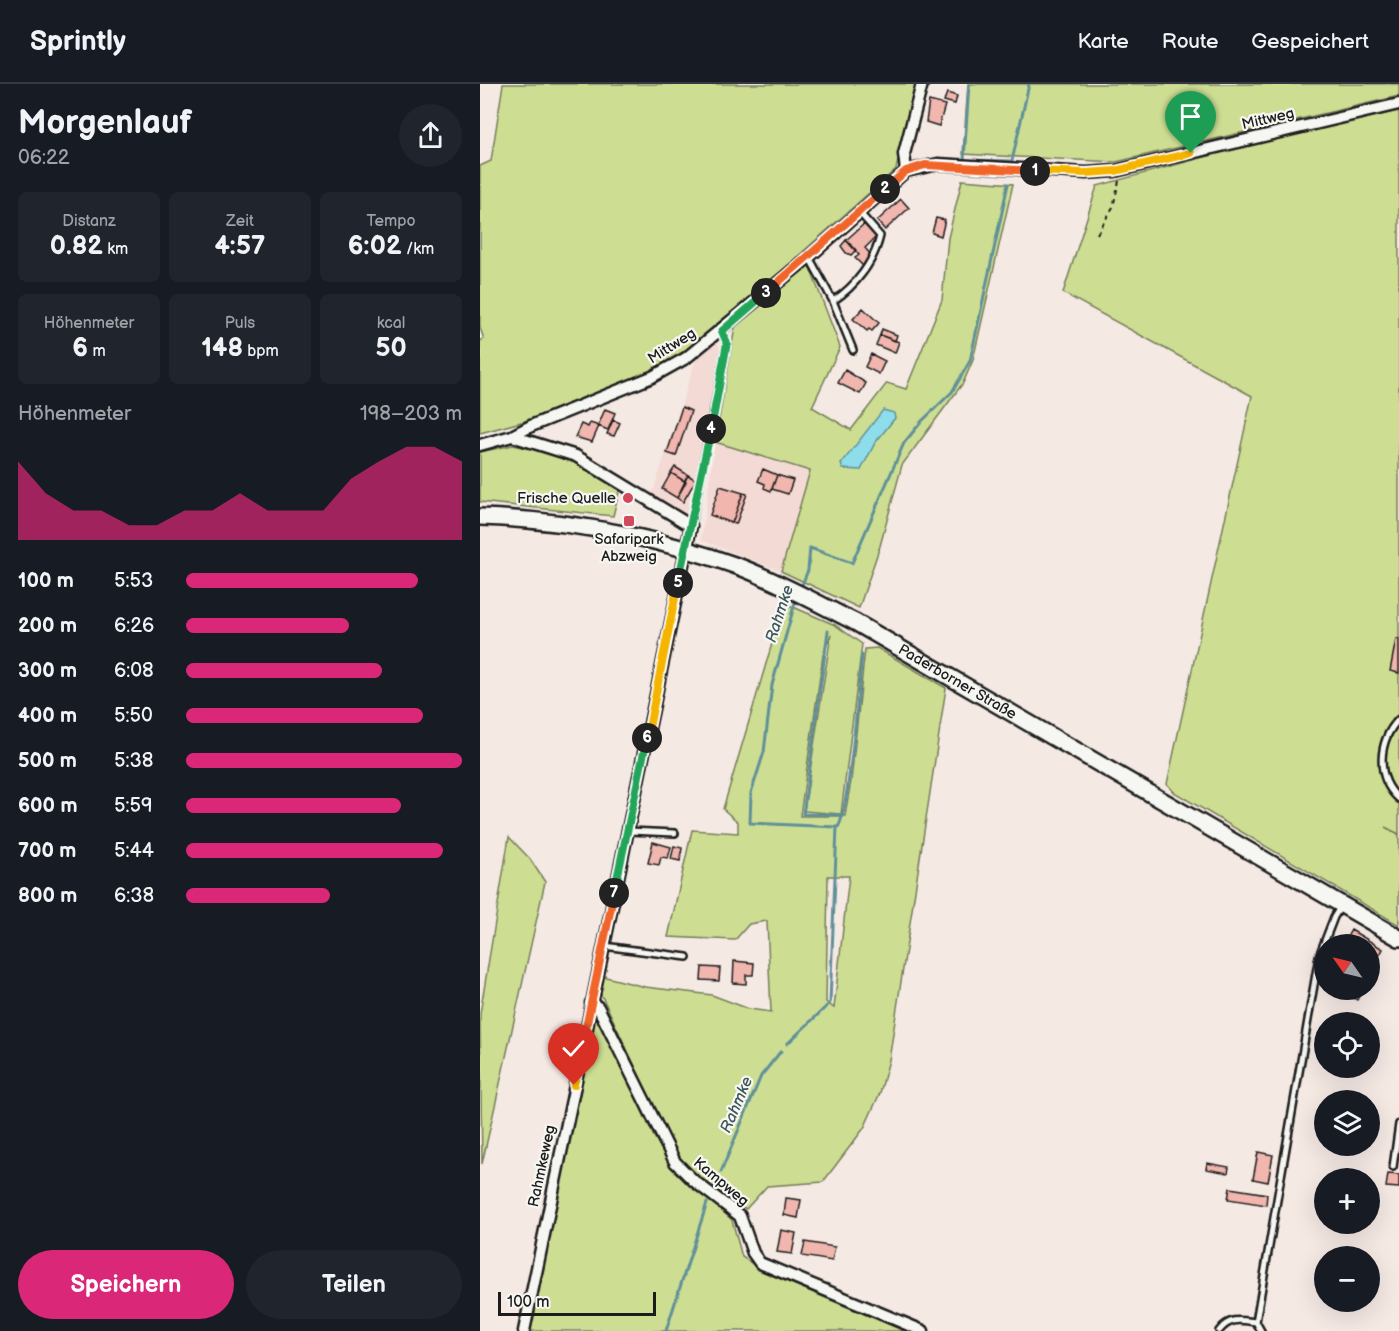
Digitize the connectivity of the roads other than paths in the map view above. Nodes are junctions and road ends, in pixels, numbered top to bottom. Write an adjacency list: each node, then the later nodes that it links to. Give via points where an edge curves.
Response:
1 (922, 84): 3 (street, via 904,154)
2 (1399, 104): 3 (street, Mittweg, via 1121,169 1086,173 939,164)
3 (906, 171): 4 (street, Mittweg)
4 (859, 212): 5 (street, Mittweg); 6 (lane, via 880,236 877,250 865,270)
5 (809, 257): 6 (lane); 7 (street, Mittweg)
6 (833, 301): 8 (lane)
7 (722, 331): 9 (street, Mittweg, via 666,370); 12 (lane, via 727,343)
8 (853, 350)
9 (512, 436): 10 (street, Mittweg); 12 (street, via 576,456)
10 (480, 445)
11 (480, 516): 13 (main road, Paderborner Straße, via 579,525)
12 (691, 526): 13 (street)
13 (685, 550): 16 (street, Rahmkeweg); 18 (main road, Paderborner Straße, via 741,567 855,622)
14 (1399, 719): 15 (lane, via 1388,730 1382,757 1389,789)
15 (1399, 799)
16 (627, 831): 17 (lane); 20 (street, Rahmkeweg)
17 (675, 833)
18 (1342, 905): 19 (main road, Paderborner Straße); 25 (lane, via 1319,956)
19 (1399, 938)
20 (603, 946): 21 (lane); 22 (street, Rahmkeweg)
21 (687, 957)
22 (591, 1004): 26 (street, Rahmkeweg); 27 (street, Kampweg, via 598,1007 675,1162 740,1216 760,1263)
23 (1399, 1124): 24 (lane)
24 (1393, 1167)
25 (1256, 1322): 28 (lane, via 1226,1322); 29 (lane)
26 (524, 1331)
27 (923, 1331)
28 (1220, 1331)
29 (1261, 1331)

